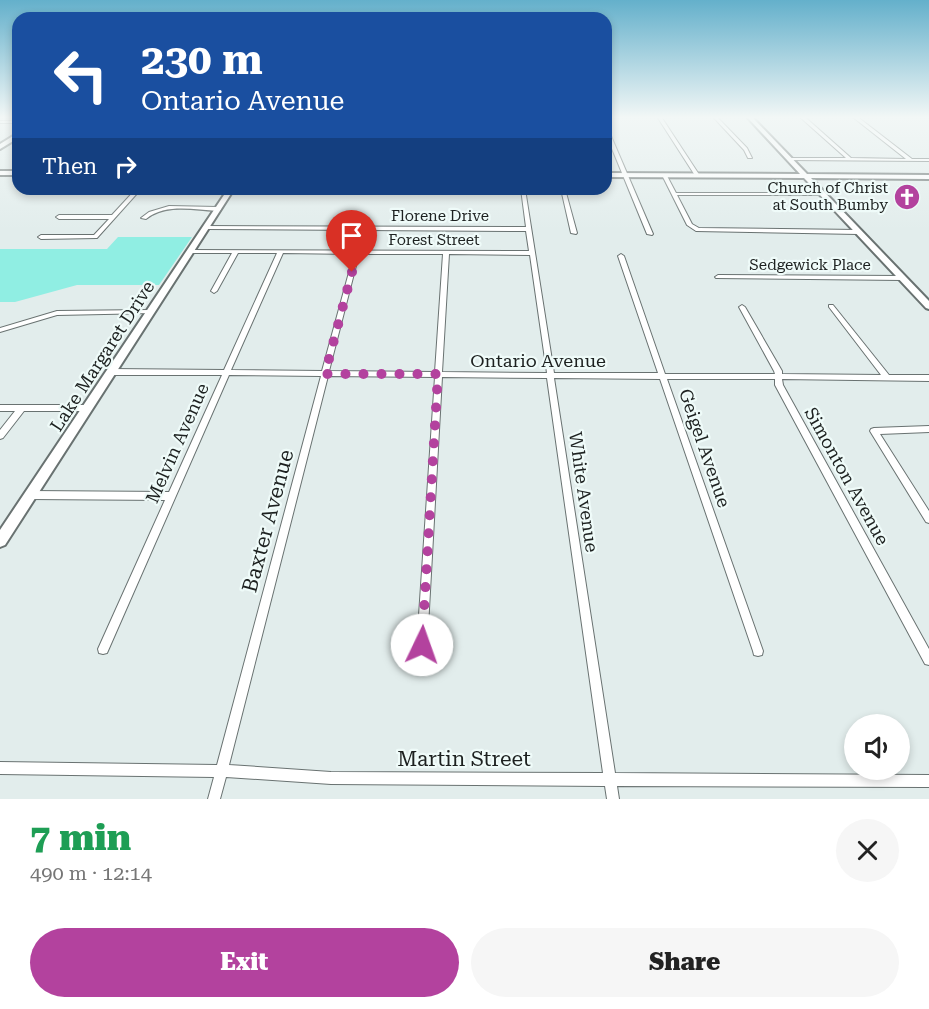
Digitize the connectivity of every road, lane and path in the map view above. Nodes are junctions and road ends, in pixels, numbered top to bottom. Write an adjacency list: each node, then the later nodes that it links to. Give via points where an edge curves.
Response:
1 (617, 155): 11 (street)
2 (684, 155): 13 (street)
3 (785, 155): 6 (street)
4 (845, 155): 7 (street)
5 (905, 155): 8 (street)
6 (789, 159): 7 (street); 14 (street)
7 (850, 160): 8 (street)
8 (911, 160): 9 (street)
9 (929, 160)
10 (612, 175): 11 (street)
11 (626, 175): 12 (street); 30 (street)
12 (664, 176): 13 (street); 16 (street)
13 (698, 176): 14 (street)
14 (805, 176): 15 (street); 21 (street)
15 (929, 177)
16 (674, 194): 21 (street); 28 (street, via 694,229)
17 (133, 195): 24 (street)
18 (227, 195): 22 (street, Lake Margaret Drive)
19 (524, 195): 27 (street, White Avenue)
20 (564, 195): 29 (street)
21 (823, 195): 28 (street)
22 (218, 209): 25 (street, via 167,209); 26 (street, Lake Margaret Drive)
23 (59, 217): 24 (street)
24 (113, 217): 31 (street, via 95,237)
25 (144, 218)
26 (206, 227): 27 (street, Florene Drive); 32 (street, Lake Margaret Drive)
27 (529, 229): 37 (street, White Avenue)
28 (858, 232): 40 (street)
29 (574, 233)
30 (650, 234)
31 (40, 237)
32 (191, 251): 33 (street, Forest Street); 45 (street, Lake Margaret Drive)
33 (236, 251): 34 (street, Forest Street); 41 (street)
34 (281, 251): 35 (street, Forest Street); 48 (street, Melvin Avenue)
35 (357, 252): 36 (street, Forest Street); 49 (street, Baxter Avenue)
36 (446, 252): 37 (street, Forest Street); 50 (street)
37 (532, 253): 51 (street, White Avenue)
38 (621, 256): 52 (street, Geigel Avenue)
39 (718, 277): 40 (street, Sedgewick Place)
40 (902, 278): 43 (street)
41 (214, 291)
42 (831, 306): 54 (street)
43 (929, 306)
44 (742, 307): 53 (street, Simonton Avenue)
45 (150, 312): 46 (street, via 57,313); 47 (street, Lake Margaret Drive)
46 (0, 330)
47 (111, 372): 48 (street, Ontario Avenue); 58 (street, Lake Margaret Drive)
48 (227, 373): 49 (street, Ontario Avenue); 62 (street, Melvin Avenue)
49 (325, 374): 50 (street, Ontario Avenue); 70 (street, Baxter Avenue)
50 (438, 374): 51 (street, Ontario Avenue); 65 (street)
51 (550, 375): 52 (street, Ontario Avenue); 71 (street, White Avenue)
52 (663, 376): 53 (street, Ontario Avenue); 67 (street, Geigel Avenue)
53 (778, 377): 54 (street, Ontario Avenue); 68 (street, Simonton Avenue)
54 (885, 377): 55 (street, Ontario Avenue)
55 (929, 378)
56 (0, 408): 57 (street)
57 (22, 408): 58 (street); 60 (street)
58 (87, 408): 61 (street, Lake Margaret Drive)
59 (929, 429): 63 (street, via 874,431)
60 (0, 436)
61 (30, 495): 62 (street); 64 (street, Lake Margaret Drive)
62 (172, 496): 66 (street, Melvin Avenue)
63 (929, 519)
64 (0, 541)
65 (422, 645)
66 (103, 649)
67 (758, 651)
68 (929, 660)
69 (0, 768): 70 (street, Martin Street)
70 (221, 771): 71 (street, Martin Street, via 331,778); 73 (street, Baxter Avenue)
71 (610, 779): 72 (street, Martin Street); 74 (street, White Avenue)
72 (929, 781)
73 (214, 799)
74 (613, 799)

